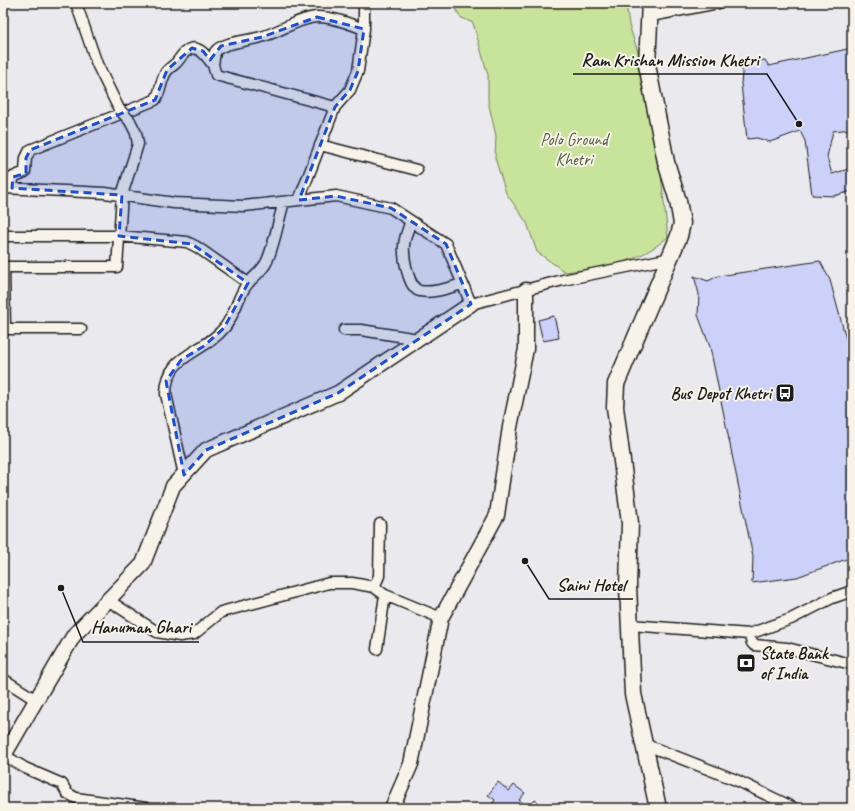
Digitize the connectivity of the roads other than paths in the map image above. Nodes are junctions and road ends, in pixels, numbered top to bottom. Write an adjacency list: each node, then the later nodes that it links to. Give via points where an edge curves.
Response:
1 (76, 3): 11 (street, bridge, via 97,64 118,109 130,121 136,133 138,144)
2 (364, 3): 5 (street)
3 (718, 3): 4 (street)
4 (651, 10): 17 (main road, via 647,65 666,162 682,223)
5 (364, 29): 6 (street, via 329,18 304,20 262,37 221,46 215,52); 7 (street, via 358,71 350,90)
6 (213, 65): 7 (street, via 219,76); 10 (street, via 203,52 197,49 192,48 184,52 167,70 158,96 154,100 30,150 26,158 25,172 14,177)
7 (335, 107): 8 (street)
8 (320, 145): 9 (street); 12 (street)
9 (417, 170)
10 (7, 188): 11 (street)
11 (122, 195): 13 (street, via 174,203 244,206); 16 (street)
12 (299, 200): 13 (street); 14 (street, via 336,196 391,208)
13 (284, 202): 19 (street, via 267,261)
14 (411, 221): 20 (street, via 446,244); 20 (street, via 404,250 409,277 414,288 425,292)
15 (3, 236): 16 (street)
16 (119, 236): 18 (street, via 116,267); 19 (street, via 192,244)
17 (670, 258): 21 (street); 34 (main road, via 616,384 615,406 630,523)
18 (3, 267): 23 (street)
19 (248, 283): 27 (street, via 224,328 204,346 181,360 172,369 166,381 166,394)
20 (463, 284): 22 (street)
21 (526, 290): 22 (street); 33 (street, via 526,349 510,427 497,515)
22 (471, 304): 26 (street)
23 (4, 329): 24 (street)
24 (81, 329)
25 (344, 330): 26 (street, via 361,330)
26 (418, 339): 27 (street, via 338,393 206,450)
27 (184, 475): 32 (street, via 174,486 144,564)
28 (380, 524): 29 (street, via 379,576)
29 (374, 587): 31 (street); 32 (street, via 352,583 329,583 221,612 194,634 180,636 157,632)
30 (852, 591): 35 (street, via 791,619)
31 (386, 595): 33 (street); 36 (street)
32 (108, 600): 39 (street, via 74,635)
33 (441, 618): 43 (street, via 411,764)
34 (630, 625): 35 (street); 40 (main road, via 633,694)
35 (750, 634): 37 (street, via 754,645 787,648)
36 (377, 649)
37 (851, 664)
38 (3, 679): 39 (street)
39 (36, 700): 41 (street)
40 (644, 744): 44 (main road); 45 (street, via 736,780)
41 (3, 756): 42 (street, via 62,784 68,793 76,798)
42 (146, 808)
43 (392, 808)
44 (658, 808)
45 (794, 808)

